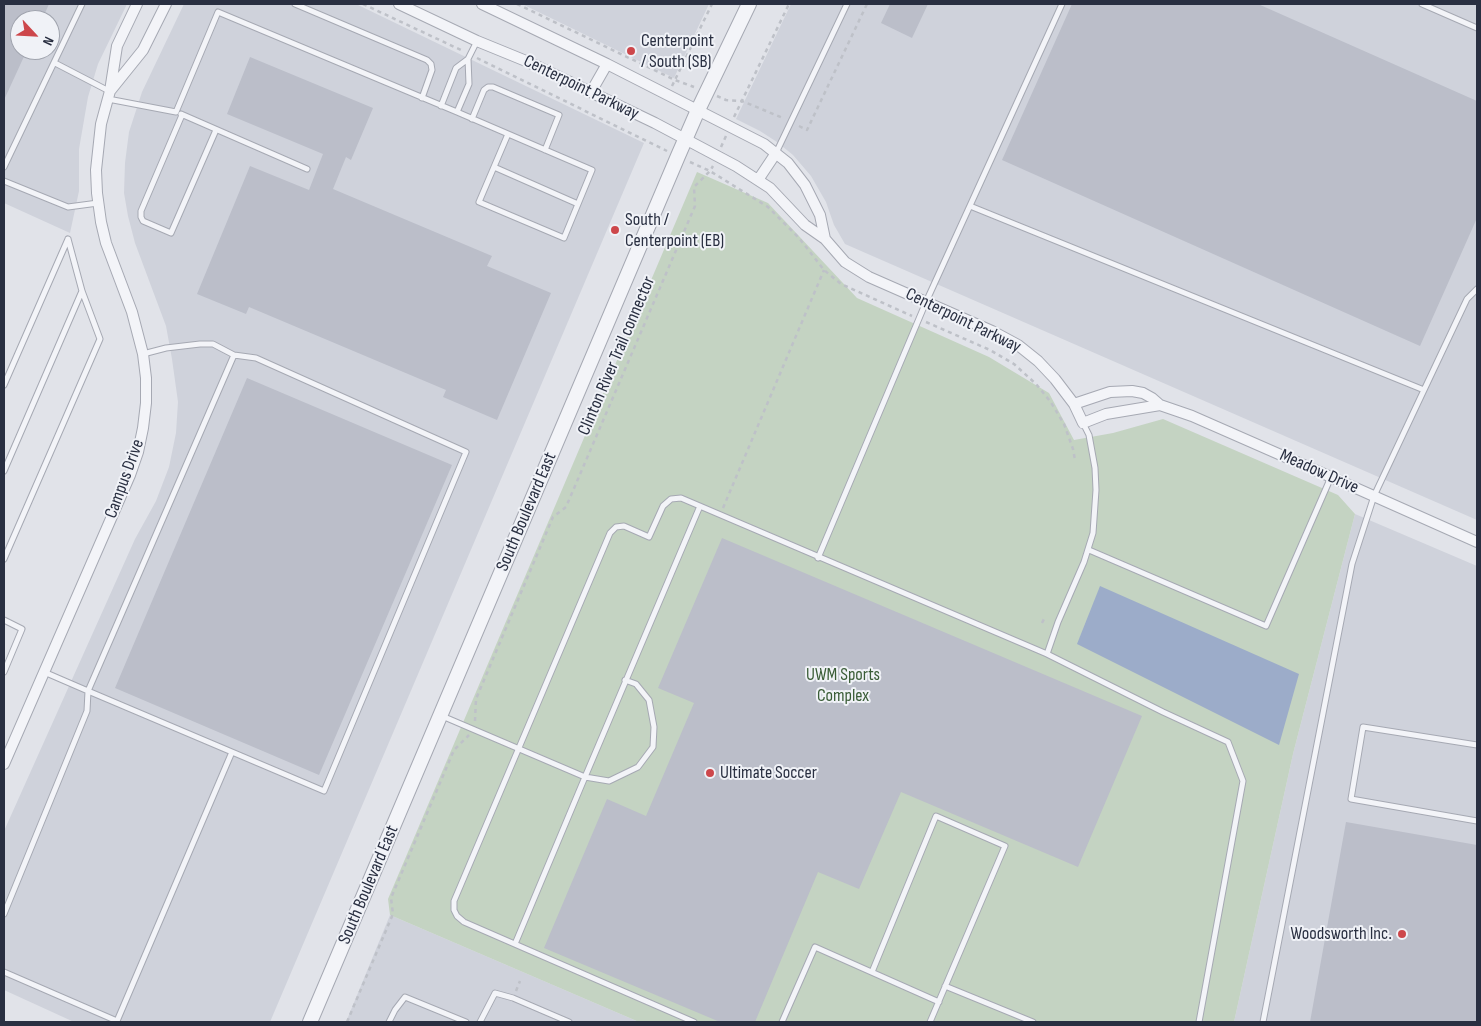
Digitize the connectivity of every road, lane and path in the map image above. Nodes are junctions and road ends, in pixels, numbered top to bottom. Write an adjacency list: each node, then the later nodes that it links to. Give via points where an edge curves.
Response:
1 (82, 4): 23 (lane)
2 (137, 4): 29 (street, Campus Drive, via 117,46)
3 (166, 4): 29 (street, Campus Drive, via 144,50)
4 (221, 4): 18 (lane)
5 (295, 4): 31 (lane, via 427,60 432,70)
6 (363, 4): 21 (path)
7 (399, 4): 20 (street, Centerpoint Parkway)
8 (481, 4): 17 (street, Centerpoint Parkway)
9 (517, 4): 26 (path)
10 (712, 4): 26 (path)
11 (749, 4): 35 (street, South Boulevard East)
12 (789, 4): 33 (path, Clinton River Trail connector)
13 (848, 4): 50 (lane)
14 (867, 4): 43 (path, via 807,130)
15 (1062, 4): 61 (lane)
16 (1422, 4): 19 (lane)
17 (497, 7): 25 (street, Centerpoint Parkway)
18 (218, 12): 31 (lane); 36 (lane)
19 (1477, 28)
20 (477, 41): 22 (lane); 28 (street, Centerpoint Parkway)
21 (456, 48)
22 (468, 59): 34 (lane, via 456,68); 37 (lane, via 469,84)
23 (55, 62): 29 (lane); 53 (lane)
24 (486, 63): 47 (path)
25 (606, 64): 28 (street); 30 (street, Centerpoint Parkway)
26 (675, 80): 27 (path); 30 (path)
27 (680, 82)
28 (591, 92): 41 (street, Centerpoint Parkway)
29 (109, 95): 36 (lane); 59 (street, Campus Drive, via 98,146)
30 (668, 95): 35 (street, Centerpoint Parkway)
31 (422, 98): 34 (lane)
32 (726, 100): 33 (path)
33 (742, 101): 39 (path); 42 (path, Clinton River Trail connector)
34 (441, 106): 37 (lane)
35 (698, 110): 42 (street, Centerpoint Parkway); 46 (street, South Boulevard East)
36 (176, 112): 38 (lane)
37 (457, 112): 40 (lane)
38 (182, 115): 44 (lane); 44 (lane, via 141,211 143,222 171,233)
39 (783, 118)
40 (472, 119): 45 (lane); 49 (lane, via 484,90 493,87 501,90 559,115)
41 (655, 123): 46 (street, Centerpoint Parkway); 47 (path)
42 (730, 126): 50 (street, Centerpoint Parkway); 51 (path, Clinton River Trail connector)
43 (798, 126)
44 (216, 130): 55 (lane)
45 (508, 134): 49 (lane); 54 (lane)
46 (685, 139): 51 (street, Centerpoint Parkway); 94 (street, South Boulevard East)
47 (646, 140): 48 (path)
48 (659, 147)
49 (545, 150): 60 (lane, via 592,170)
50 (776, 153): 57 (street); 62 (street, Centerpoint Parkway, via 793,169 809,192 820,216)
51 (717, 157): 56 (path, Clinton River Trail connector); 57 (street, Centerpoint Parkway)
52 (699, 166): 56 (path)
53 (4, 167)
54 (494, 167): 60 (lane); 60 (lane, via 479,202 564,238)
55 (307, 169)
56 (710, 171): 63 (path, via 768,207 799,238); 95 (path, Clinton River Trail connector, via 694,187 695,206 566,507 553,516 476,699)
57 (758, 180): 62 (street, Centerpoint Parkway, via 770,188 805,225)
58 (4, 181): 59 (lane, via 68,207)
59 (98, 203): 69 (street, Campus Drive, via 106,244 132,312)
60 (578, 204)
61 (970, 206): 66 (lane); 72 (lane)
62 (825, 239): 66 (street, Centerpoint Parkway, via 858,271)
63 (824, 270): 67 (path, via 841,284); 81 (path)
64 (1477, 289): 72 (lane, via 1467,299)
65 (82, 290): 71 (lane, via 68,239); 77 (lane); 85 (lane, via 100,339)
66 (926, 302): 73 (street, Centerpoint Parkway, via 1018,345 1050,372); 84 (lane)
67 (912, 316)
68 (928, 323): 76 (path, via 990,350 1014,364 1036,384 1064,424)
69 (143, 354): 70 (lane, via 166,348 213,344); 91 (street, Campus Drive, via 146,403 138,452)
70 (234, 355): 93 (lane); 99 (lane, via 256,358 466,452 324,791)
71 (4, 385)
72 (1424, 390): 79 (lane)
73 (1074, 404): 74 (street, Meadow Drive, via 1110,392 1132,390 1148,395); 75 (street, Centerpoint Parkway)
74 (1160, 405): 75 (street, Meadow Drive, via 1106,414); 78 (street, Meadow Drive)
75 (1084, 423): 83 (lane, via 1096,483)
76 (1075, 460)
77 (4, 471)
78 (1331, 477): 79 (street, Meadow Drive); 83 (lane, via 1266,626)
79 (1374, 496): 82 (street, Meadow Drive); 120 (lane, via 1352,564)
80 (700, 506): 84 (lane); 92 (lane); 98 (lane, via 681,498 671,499 663,506 649,537 624,526 616,527 610,533)
81 (723, 508)
82 (1477, 542)
83 (1089, 550): 89 (lane)
84 (818, 558): 89 (lane)
85 (4, 559)
86 (1045, 617): 88 (path)
87 (4, 620): 90 (lane, via 22,629)
88 (1042, 623)
89 (1047, 654): 119 (lane, via 1228,742 1243,781)
90 (4, 672)
91 (44, 672): 93 (lane); 100 (street, Campus Drive)
92 (625, 680): 101 (lane); 101 (lane, via 636,684 649,700 654,727 653,746 638,767 608,781)
93 (88, 691): 99 (lane); 103 (lane, via 87,712)
94 (441, 715): 98 (lane); 109 (street, South Boulevard East)
95 (476, 720)
96 (469, 736): 110 (path, via 454,750 390,898 393,914)
97 (1477, 745): 102 (lane, via 1363,727 1350,799)
98 (518, 750): 101 (lane); 104 (lane, via 454,901 454,910 464,922)
99 (232, 752): 105 (lane, via 117,1021)
100 (4, 764)
101 (585, 777): 104 (lane)
102 (1477, 821)
103 (4, 914)
104 (515, 944): 115 (lane)
105 (4, 972)
106 (872, 972): 107 (lane, via 936,816 1005,846); 108 (lane); 116 (lane, via 814,947)
107 (945, 986): 108 (lane); 118 (lane)
108 (938, 1002): 117 (lane)
109 (310, 1022)
110 (347, 1022)
111 (390, 1022): 112 (lane, via 394,1010 405,997)
112 (466, 1022)
113 (480, 1022): 114 (lane, via 495,993)
114 (569, 1022)
115 (694, 1022)
116 (782, 1022)
117 (930, 1022)
118 (1033, 1022)
119 (1199, 1022)
120 (1263, 1022)

